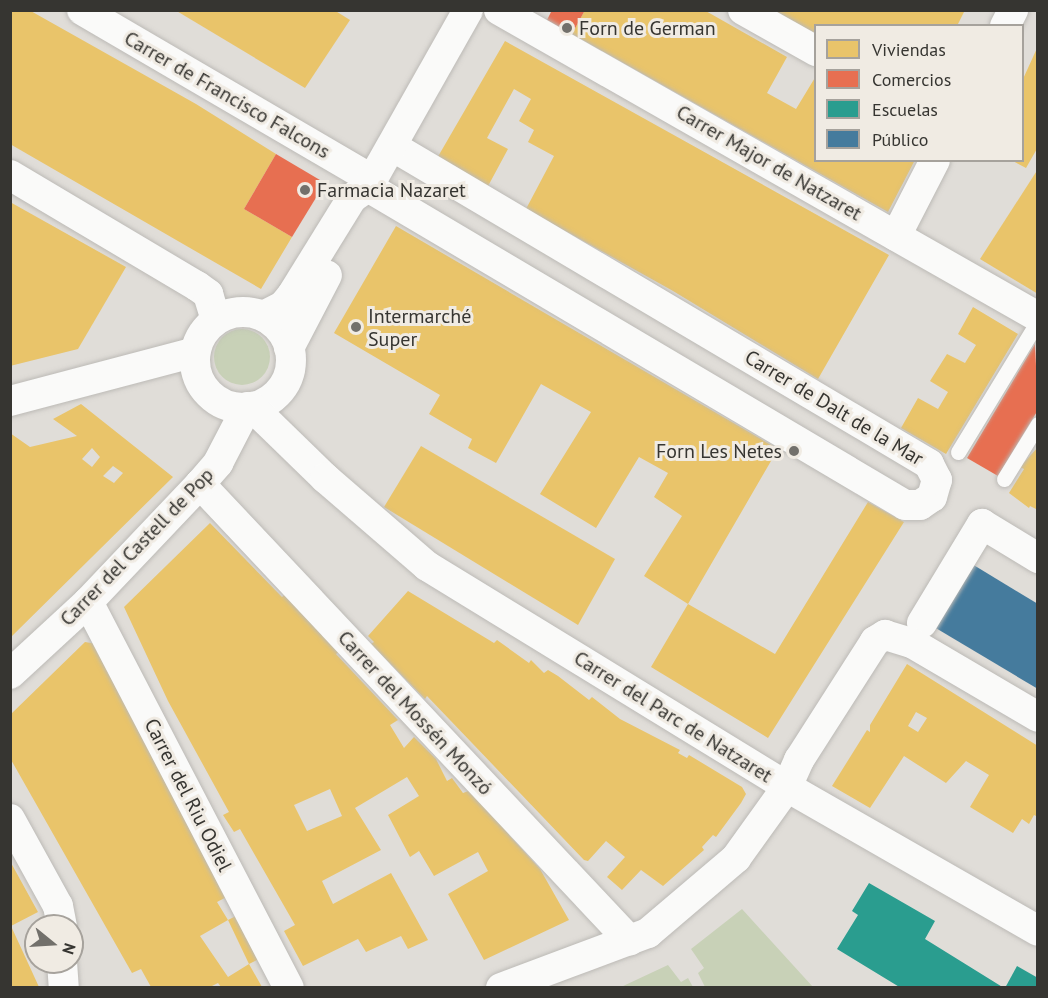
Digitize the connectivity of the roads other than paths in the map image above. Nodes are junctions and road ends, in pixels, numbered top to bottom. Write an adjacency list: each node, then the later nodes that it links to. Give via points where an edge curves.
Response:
1 (82, 10): 11 (street, Carrer de Francisco Falcons)
2 (468, 10): 8 (street)
3 (499, 10): 12 (street, Carrer Major de Natzaret)
4 (743, 10): 7 (street)
5 (1013, 10): 6 (street)
6 (1006, 24)
7 (814, 50)
8 (392, 146): 11 (street); 11 (street, Carrer de Dalt de la Mar, via 929,464 937,480 932,497 920,506 905,505)
9 (934, 162): 12 (street)
10 (10, 175): 15 (street, via 197,285 213,303)
11 (370, 184): 13 (street, via 352,198 292,295 283,306); 16 (street, via 368,205 296,329)
12 (896, 236): 14 (street, Carrer Major de Natzaret)
13 (263, 316): 15 (street, via 231,313); 16 (street, via 284,335)
14 (1038, 319): 21 (lane)
15 (216, 320): 17 (street, via 205,330)
16 (289, 348): 19 (street, via 285,382 276,395)
17 (196, 352): 18 (street); 19 (street, via 196,371 211,396 235,407)
18 (10, 401)
19 (249, 407): 23 (street, Carrer del Castell de Pop, via 218,463); 29 (street, Carrer del Parc de Natzaret, via 427,566)
20 (1038, 424): 22 (lane)
21 (958, 452)
22 (1005, 479)
23 (200, 484): 25 (street, Carrer del Castell de Pop); 33 (street, Carrer del Mossén Monzó)
24 (1038, 558): 26 (street, via 982,524)
25 (88, 602): 27 (street, Carrer del Castell de Pop); 36 (street, Carrer del Riu Odiel)
26 (922, 623)
27 (10, 674)
28 (1038, 717): 29 (street, via 912,643 885,635 875,641 799,760)
29 (787, 787): 32 (street, Carrer del Parc de Natzaret); 33 (street, via 736,858 648,933)
30 (10, 819): 31 (street)
31 (59, 914)
32 (1038, 931)
33 (630, 941): 34 (street)
34 (551, 979): 35 (street)
35 (511, 986)
36 (289, 987)

